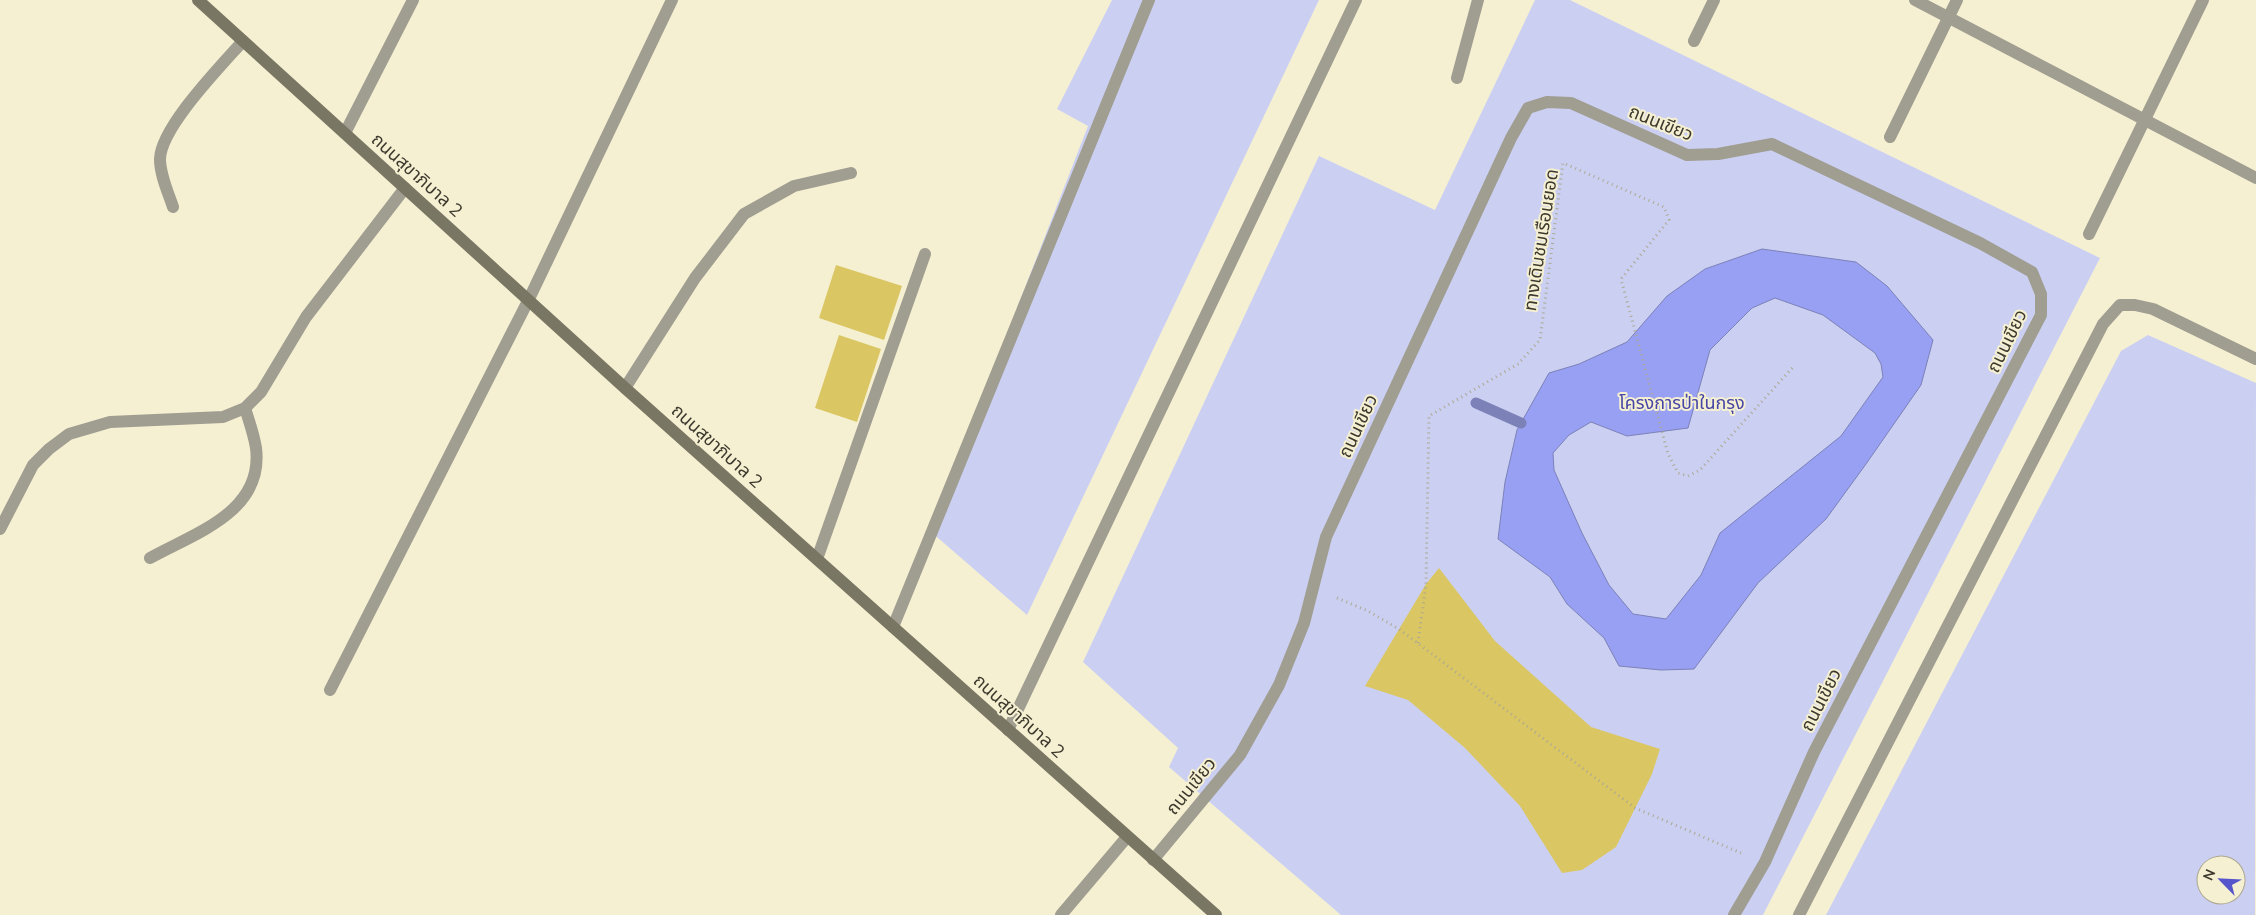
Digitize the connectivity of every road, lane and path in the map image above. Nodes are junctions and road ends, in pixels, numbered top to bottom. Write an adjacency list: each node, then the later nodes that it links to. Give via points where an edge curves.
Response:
1 (198, 0): 12 (street, ถนนสุขาภิบาล 2)
2 (412, 0): 16 (street)
3 (672, 0): 24 (street)
4 (1149, 0): 33 (street)
5 (1356, 0): 36 (street)
6 (1478, 0): 14 (street)
7 (1714, 0): 13 (street)
8 (1915, 0): 11 (street)
9 (1957, 0): 11 (street)
10 (2203, 0): 15 (street)
11 (1948, 18): 15 (street); 17 (street)
12 (243, 41): 16 (street, ถนนสุขาภิบาล 2); 21 (street, via 167,135 160,158)
13 (1694, 41)
14 (1456, 78)
15 (2145, 120): 19 (street); 22 (street)
16 (345, 133): 20 (street, ถนนสุขาภิบาล 2)
17 (1890, 138)
18 (851, 173): 27 (street, via 794,186 744,214 695,278)
19 (2256, 178)
20 (405, 188): 24 (street, ถนนสุขาภิบาล 2); 28 (street, via 306,317 261,392)
21 (173, 207)
22 (2090, 234)
23 (925, 254): 31 (street)
24 (529, 299): 27 (street, ถนนสุขาภิบาล 2); 35 (street)
25 (2256, 359): 43 (street, via 2153,309 2120,305 2103,324)
26 (1794, 366): 34 (path, ทางเดินชมเรือนยอด, via 1700,470 1688,476 1678,473 1668,454 1621,279 1669,220 1664,207 1563,162 1540,340 1518,364 1428,416 1426,584)
27 (625, 388): 31 (street, ถนนสุขาภิบาล 2)
28 (245, 408): 29 (street, via 223,417 110,422 69,434 33,465); 30 (street, via 256,449 254,478 245,498 229,515)
29 (0, 529)
30 (150, 558)
31 (817, 559): 33 (street, ถนนสุขาภิบาล 2)
32 (1313, 588): 34 (path, via 1368,611); 38 (street, ถนนเขียว, via 1280,685 1240,754); 39 (street, ถนนเขียว, via 1326,537 1511,138 1528,108 1547,102 1571,104 1687,155 1718,154 1772,144 1980,243 2032,272 2042,294 2041,315 1814,752)
33 (893, 627): 36 (street, ถนนสุขาภิบาล 2)
34 (1418, 643): 39 (path, via 1635,808)
35 (330, 690)
36 (1008, 730): 37 (street, ถนนสุขาภิบาล 2)
37 (1127, 837): 38 (street, ถนนสุขาภิบาล 2); 40 (street)
38 (1153, 860): 41 (street, ถนนสุขาภิบาล 2)
39 (1765, 862): 42 (street, ถนนเขียว)
40 (1061, 915)
41 (1216, 915)
42 (1734, 915)
43 (1799, 915)

